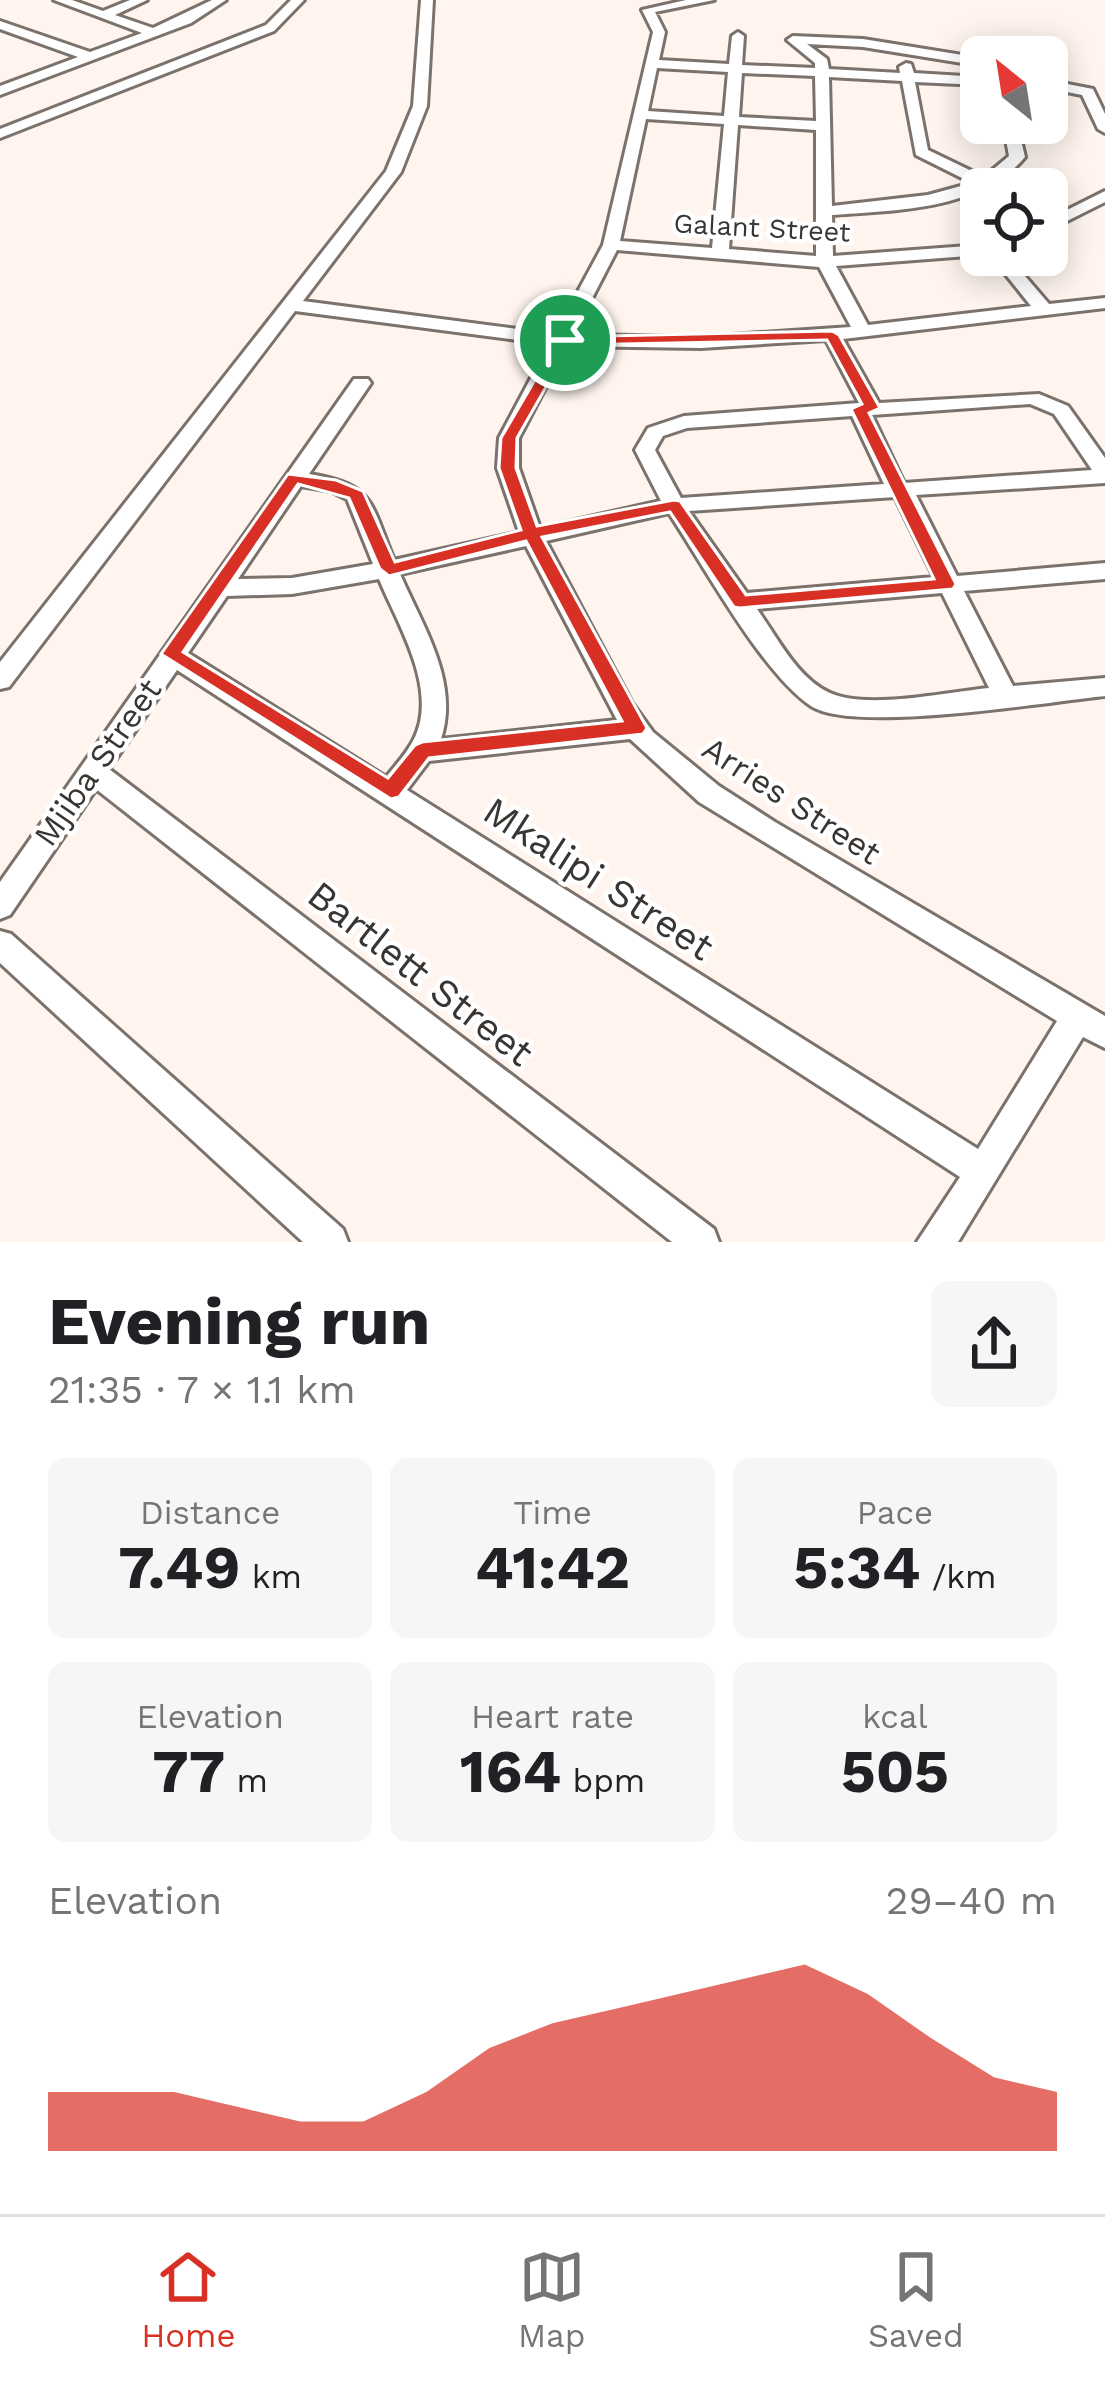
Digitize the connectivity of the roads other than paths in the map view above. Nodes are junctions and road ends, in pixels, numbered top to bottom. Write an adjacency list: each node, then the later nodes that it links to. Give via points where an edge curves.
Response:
1 (60, 0): 8 (street)
2 (140, 0): 8 (street)
3 (220, 0): 9 (street)
4 (285, 0): 5 (street)
5 (298, 0): 13 (street, via 276,25)
6 (427, 0): 46 (street, via 424,75 410,137 393,172)
7 (708, 0): 21 (street, via 648,10 659,32)
8 (104, 15): 11 (street)
9 (187, 20): 11 (street); 13 (street)
10 (0, 25): 17 (street)
11 (154, 33): 14 (street)
12 (738, 36): 22 (street)
13 (244, 38): 20 (street)
14 (125, 44): 15 (street); 17 (street)
15 (143, 50)
16 (905, 52): 19 (street); 23 (street, via 793,40 821,58); 24 (street)
17 (90, 57): 27 (street)
18 (162, 57): 20 (street)
19 (960, 59)
20 (180, 63): 32 (street)
21 (653, 64): 22 (street); 28 (street)
22 (736, 68): 23 (street); 29 (street)
23 (822, 73): 24 (street); 30 (street)
24 (908, 77): 25 (street); 35 (street, via 921,152)
25 (960, 80)
26 (1068, 85): 31 (street, via 1092,94)
27 (0, 91)
28 (643, 115): 29 (street); 40 (street)
29 (732, 120): 30 (street); 42 (street)
30 (823, 126): 38 (street)
31 (1105, 129)
32 (0, 134)
33 (1013, 144): 34 (street, via 1015,162)
34 (1004, 168)
35 (960, 173)
36 (960, 190): 38 (street, via 936,200)
37 (1105, 196): 39 (street)
38 (823, 212): 43 (street)
39 (1068, 215)
40 (611, 245): 42 (street, Galant Street); 50 (street)
41 (960, 252): 43 (street, Galant Street)
42 (720, 255): 43 (street, Galant Street)
43 (825, 262): 48 (street)
44 (1016, 276): 47 (street)
45 (1096, 304): 47 (street)
46 (292, 305): 50 (street); 64 (street)
47 (1045, 311): 48 (street)
48 (863, 332): 49 (street)
49 (832, 335): 50 (street); 52 (street)
50 (565, 340): 57 (street, Arries Street, via 509,438 508,468)
51 (361, 383): 54 (street, Mjiba Street)
52 (866, 409): 53 (street, via 1048,401); 55 (street); 56 (street, via 684,422 655,432 647,461)
53 (1105, 474): 55 (street)
54 (294, 478): 58 (street, via 356,495); 61 (street, Mjiba Street)
55 (900, 489): 56 (street); 60 (street)
56 (674, 506): 57 (street); 62 (street)
57 (531, 534): 58 (street); 67 (street, Arries Street)
58 (389, 569): 61 (street, via 292,586); 68 (street, via 436,703)
59 (1105, 571): 60 (street)
60 (946, 584): 62 (street); 66 (street)
61 (218, 588): 63 (street, Mjiba Street)
62 (740, 602): 66 (street, via 790,674 824,702 870,709)
63 (171, 654): 69 (street, Mjiba Street); 70 (street, Mkalipi Street)
64 (0, 680)
65 (1105, 687): 66 (street)
66 (1005, 696)
67 (636, 728): 68 (street); 73 (street, Arries Street, via 709,794)
68 (422, 751): 70 (street)
69 (91, 770): 71 (street, Mjiba Street); 76 (street, Bartlett Street)
70 (391, 790): 74 (street, Mkalipi Street)
71 (0, 906)
72 (0, 944): 75 (street)
73 (1091, 1025): 74 (street)
74 (982, 1171): 77 (street)
75 (330, 1242)
76 (700, 1242)
77 (935, 1242)

